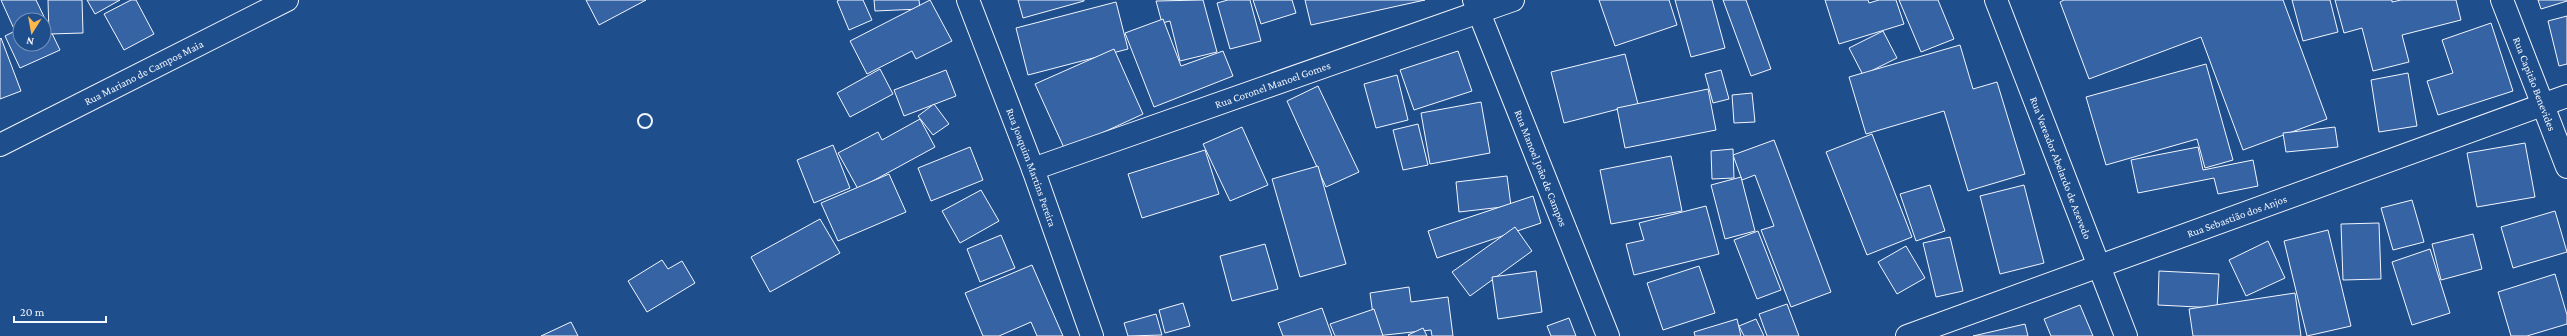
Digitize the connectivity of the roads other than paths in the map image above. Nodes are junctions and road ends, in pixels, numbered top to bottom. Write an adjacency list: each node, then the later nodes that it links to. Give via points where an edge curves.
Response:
1 (287, 0): 9 (street, Rua Mariano de Campos Maia)
2 (968, 0): 11 (street, Rua Joaquim Martins Pereira)
3 (1513, 0): 6 (street, Rua Coronel Manoel Gomes)
4 (1996, 0): 12 (street, Rua Vereador Abelardo de Azevedo)
5 (2502, 0): 8 (street, Rua Capitão Benevides)
6 (1477, 6): 11 (street, Rua Coronel Manoel Gomes); 14 (street, Rua Manoel João de Campos)
7 (2567, 96): 8 (street, Rua Sebastião dos Anjos)
8 (2543, 105): 10 (street, Rua Capitão Benevides); 12 (street, Rua Sebastião dos Anjos)
9 (0, 145)
10 (2567, 167)
11 (1033, 169): 13 (street, Rua Joaquim Martins Pereira)
12 (2099, 267): 15 (street, Rua Sebastião dos Anjos); 16 (street, Rua Vereador Abelardo de Azevedo)
13 (1092, 336)
14 (1608, 336)
15 (1907, 336)
16 (2126, 336)

